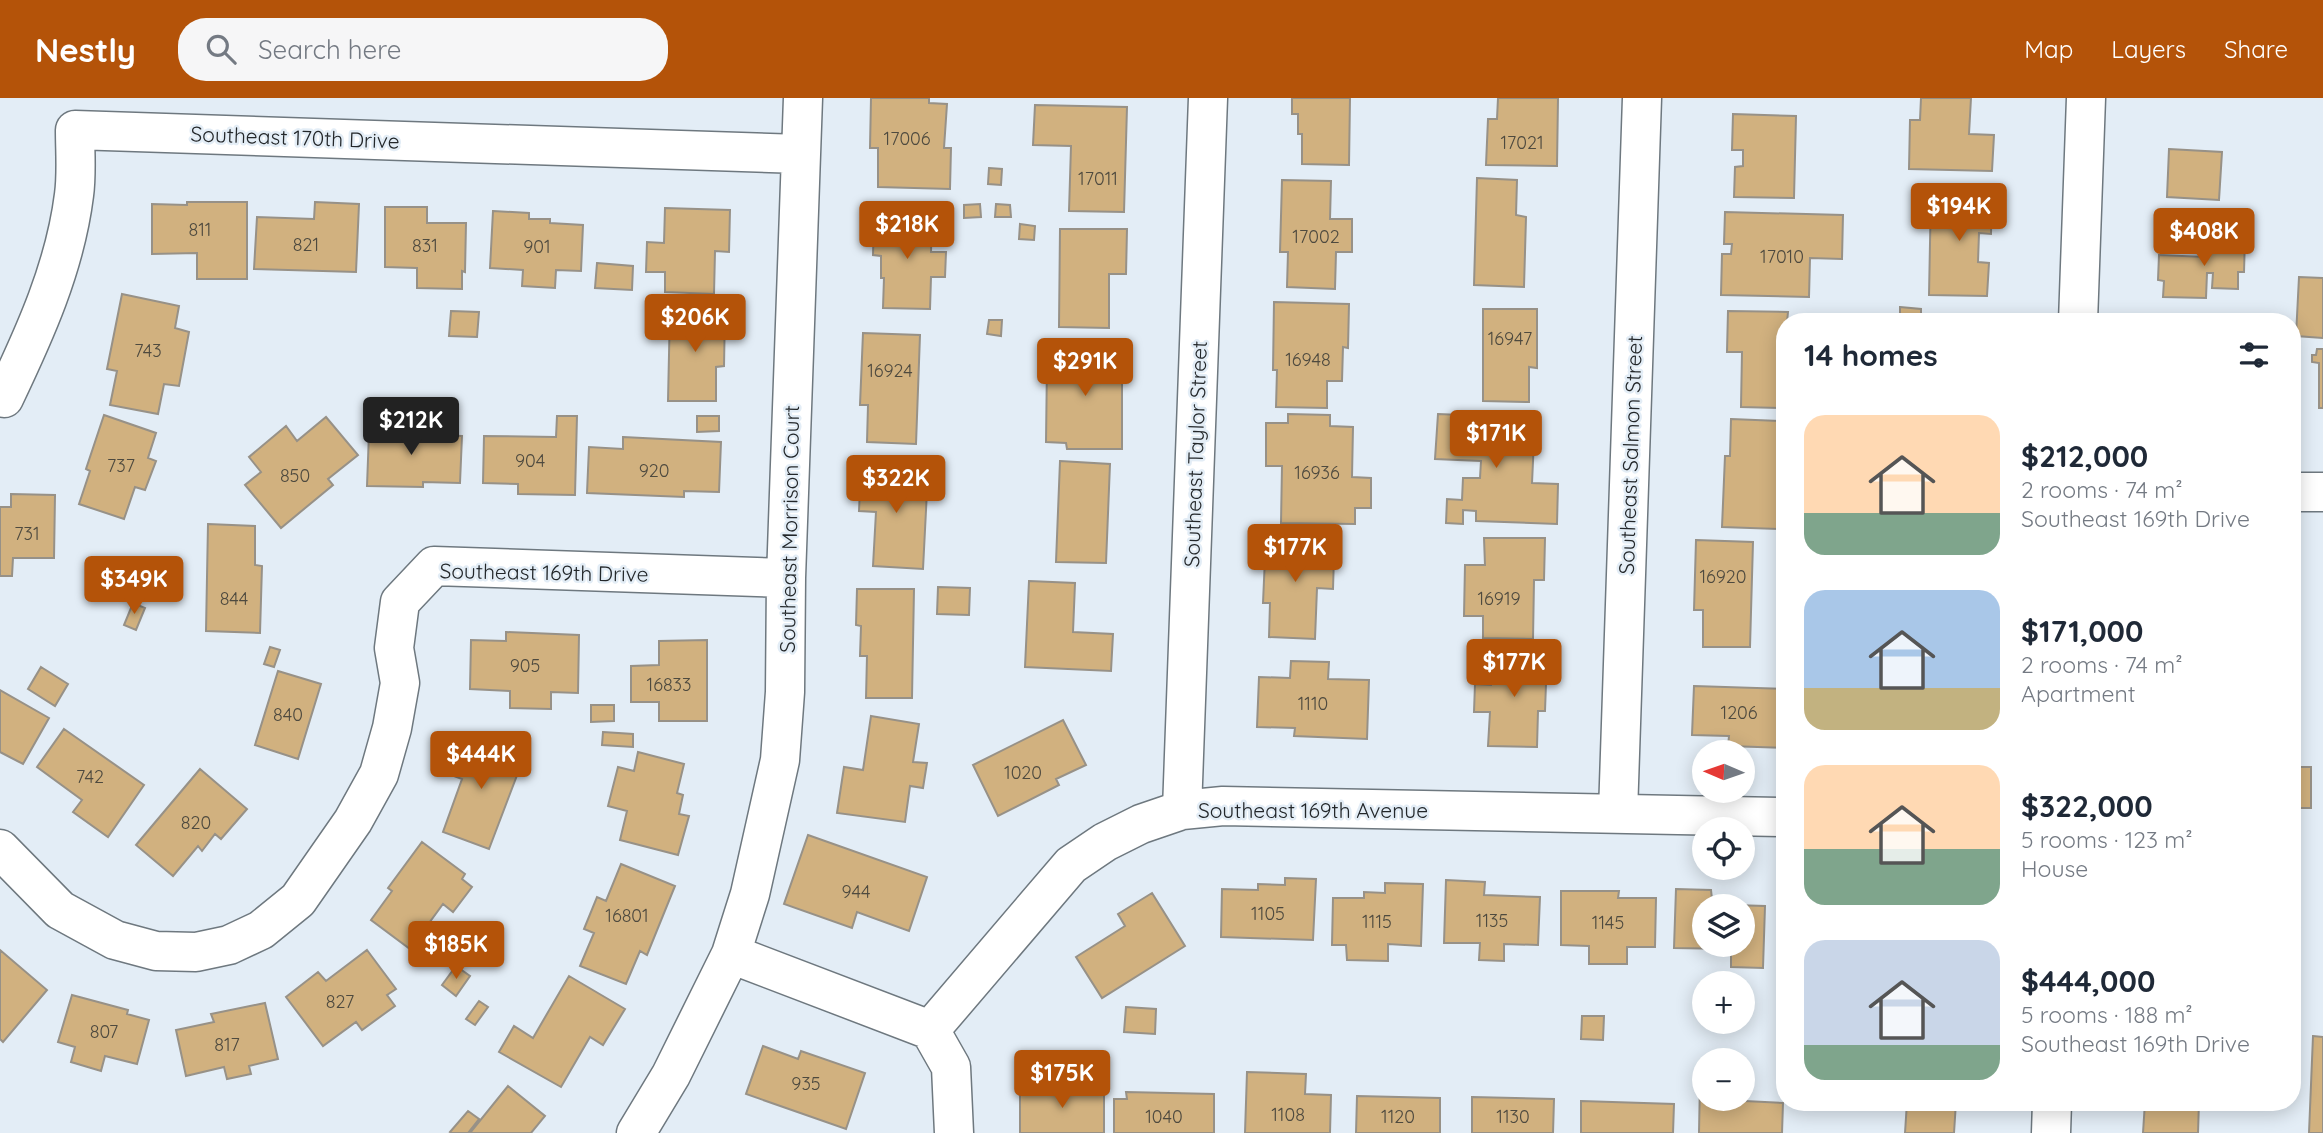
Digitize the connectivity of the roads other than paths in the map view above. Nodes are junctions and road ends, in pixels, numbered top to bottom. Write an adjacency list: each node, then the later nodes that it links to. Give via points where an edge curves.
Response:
1 (803, 98): 5 (street, Southeast Morrison Court)
2 (1208, 98): 11 (street, Southeast Taylor Street)
3 (1642, 98): 12 (street, Southeast Salmon Street)
4 (2086, 98): 6 (street)
5 (800, 154): 7 (street, Southeast 170th Drive, via 75,130 75,193 67,237 31,342 4,398); 10 (street, Southeast Morrison Court)
6 (2078, 313)
7 (0, 397)
8 (2301, 492): 9 (street)
9 (2323, 492)
10 (786, 578): 14 (street, Southeast 169th Drive, via 434,566 400,601 394,648 400,683 379,774 353,821 298,900 261,930 229,945 196,952 156,951 115,940 60,910); 15 (street, Southeast Morrison Court, via 780,760)
11 (1182, 810): 12 (street, Southeast 169th Avenue, via 1223,806); 16 (street, Southeast 169th Avenue, via 1129,830 1071,865)
12 (1618, 813): 13 (street, Southeast 169th Avenue)
13 (1776, 817)
14 (0, 849)
15 (731, 954): 16 (street); 18 (street, Southeast Morrison Court, via 671,1075)
16 (930, 1031): 19 (street, via 951,1067)
17 (2052, 1111): 20 (street)
18 (636, 1133)
19 (954, 1133)
20 (2051, 1133)

